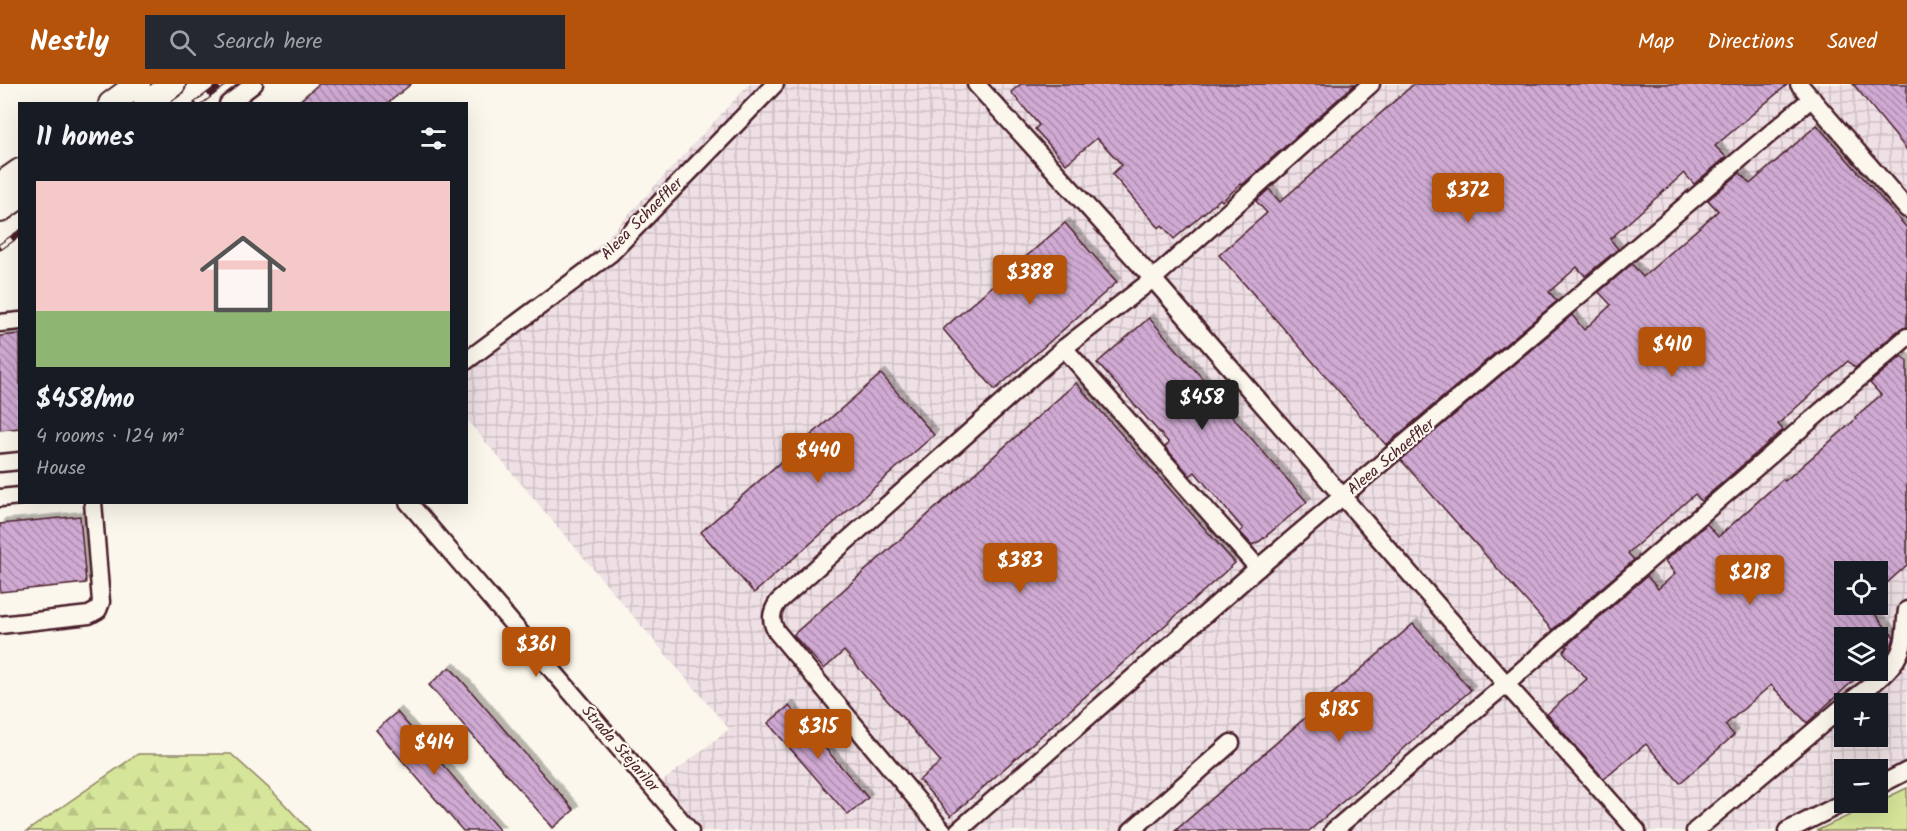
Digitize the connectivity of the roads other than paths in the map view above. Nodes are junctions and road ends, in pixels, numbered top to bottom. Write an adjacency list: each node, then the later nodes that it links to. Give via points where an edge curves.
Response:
1 (138, 84): 9 (highway)
2 (173, 84): 10 (highway)
3 (254, 84): 11 (street)
4 (775, 84): 22 (street, Aleea Schaeffler, via 611,253)
5 (976, 84): 17 (street)
6 (1371, 84): 17 (street)
7 (1799, 84): 8 (street)
8 (1812, 98): 16 (street); 26 (street, Aleea Schaeffler)
9 (114, 102)
10 (149, 102)
11 (231, 102)
12 (18, 172): 13 (highway)
13 (0, 185)
14 (18, 197): 15 (highway)
15 (0, 210)
16 (1907, 210)
17 (1153, 279): 21 (street); 26 (street)
18 (18, 321): 19 (street)
19 (0, 323)
20 (1907, 337): 33 (street)
21 (1064, 348): 30 (street); 41 (street, via 778,602 771,613 776,631)
22 (468, 360)
23 (18, 461): 24 (street)
24 (0, 463)
25 (18, 496): 27 (street)
26 (1344, 497): 30 (street, Aleea Schaeffler); 33 (street)
27 (0, 498)
28 (93, 504): 32 (street, via 101,602 98,610 89,615)
29 (410, 504): 40 (street, Strada Stejarilor)
30 (1258, 568): 42 (street, Aleea Schaeffler)
31 (1907, 610): 34 (street, via 1903,646 1897,659)
32 (0, 626)
33 (1506, 684): 44 (street); 45 (street)
34 (1859, 693)
35 (1834, 714): 46 (street)
36 (1231, 743): 43 (street)
37 (1907, 771): 38 (street)
38 (1888, 781)
39 (1834, 808): 47 (street)
40 (690, 831)
41 (943, 831)
42 (958, 831)
43 (1131, 831)
44 (1333, 831)
45 (1637, 831)
46 (1695, 831)
47 (1787, 831)

